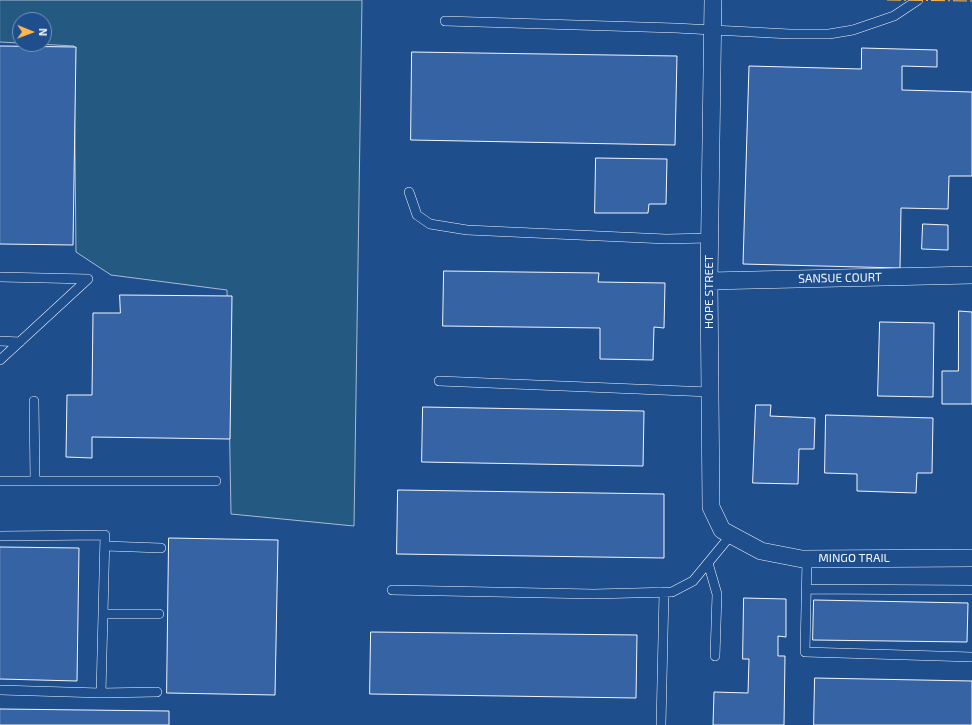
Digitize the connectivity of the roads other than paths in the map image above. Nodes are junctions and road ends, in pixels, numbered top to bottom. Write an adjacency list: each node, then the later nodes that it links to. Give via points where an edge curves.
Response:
1 (713, 0): 4 (street, HOPE STREET)
2 (918, 0): 4 (lane, via 894,16 854,30 829,34)
3 (445, 21): 4 (lane)
4 (713, 31): 6 (street, HOPE STREET)
5 (410, 192): 6 (lane, via 417,214 430,224 467,230 666,239)
6 (710, 238): 9 (street, HOPE STREET)
7 (972, 275): 9 (street, SANSUE COURT)
8 (0, 277): 11 (lane, via 88,279)
9 (709, 280): 14 (street, HOPE STREET)
10 (0, 341): 11 (lane)
11 (20, 342): 12 (lane)
12 (0, 360)
13 (439, 381): 14 (lane)
14 (710, 392): 20 (street, HOPE STREET, via 710,507 722,530)
15 (34, 401): 17 (lane)
16 (0, 481): 17 (lane)
17 (35, 481): 18 (lane)
18 (216, 481)
19 (0, 536): 21 (lane, via 105,535)
20 (735, 538): 24 (street, MINGO TRAIL, via 761,551); 25 (lane)
21 (105, 546): 22 (lane); 30 (lane)
22 (161, 548)
23 (972, 558): 24 (street, MINGO TRAIL)
24 (807, 559): 26 (lane)
25 (708, 563): 29 (lane, via 693,581 672,592); 32 (lane, via 717,594)
26 (806, 589): 28 (lane); 33 (lane, via 805,652)
27 (392, 590): 29 (lane, via 594,594)
28 (972, 590)
29 (664, 592): 37 (lane)
30 (103, 614): 31 (lane); 36 (lane)
31 (159, 614)
32 (715, 656)
33 (972, 657)
34 (0, 690): 36 (lane)
35 (157, 692): 36 (lane)
36 (101, 693)
37 (661, 725)

